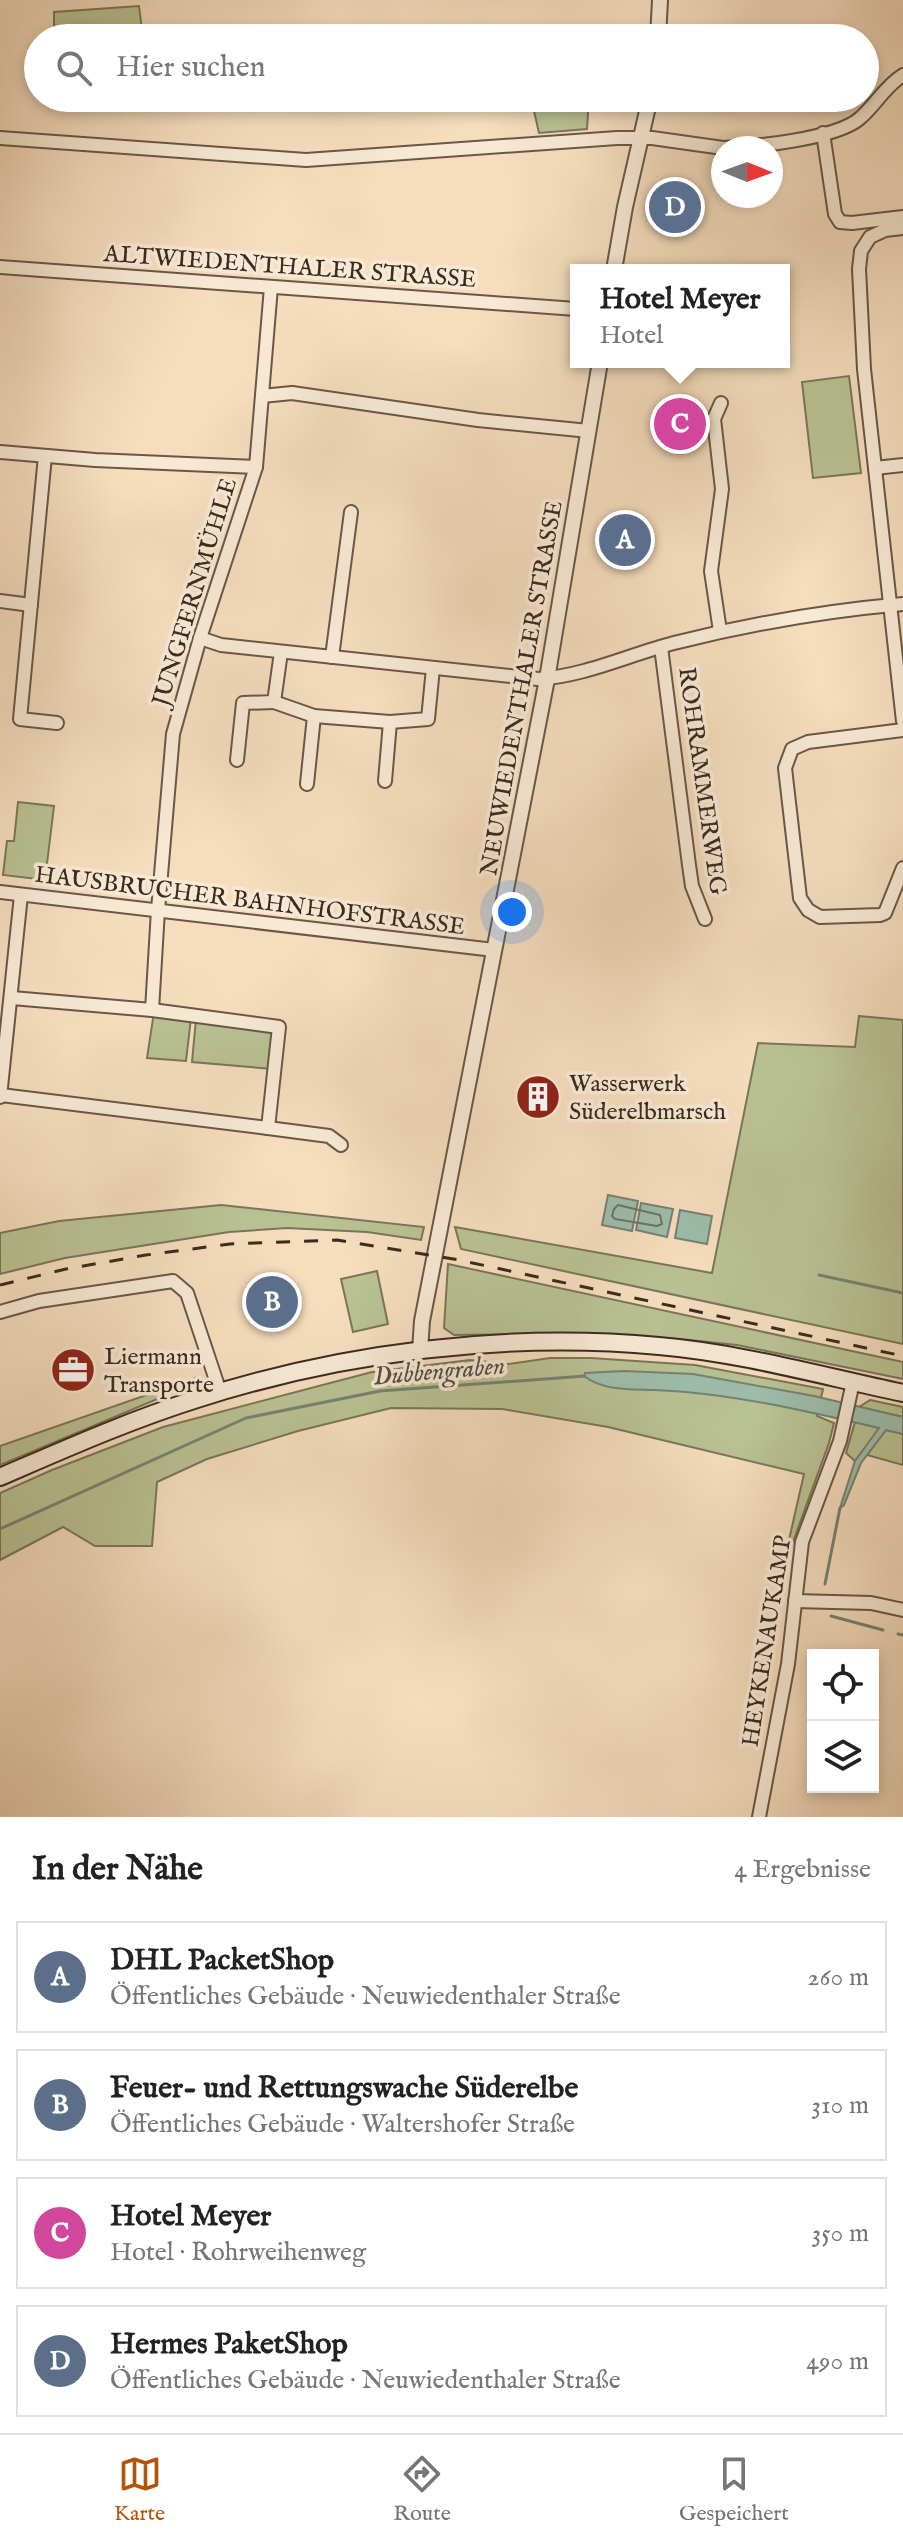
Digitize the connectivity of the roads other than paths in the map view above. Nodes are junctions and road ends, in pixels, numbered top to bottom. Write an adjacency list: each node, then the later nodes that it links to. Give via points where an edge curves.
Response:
1 (660, 0): 2 (street)
2 (659, 24)
3 (902, 78): 4 (street)
4 (879, 95)
5 (647, 112): 9 (street)
6 (864, 112): 7 (street, via 853,124)
7 (823, 133): 10 (street); 12 (street, via 840,222)
8 (0, 138): 9 (street, via 306,160)
9 (641, 138): 11 (street); 14 (street)
10 (783, 141)
11 (711, 147)
12 (903, 217)
13 (903, 228): 26 (street, via 870,237 859,259)
14 (615, 264)
15 (0, 267): 16 (street, ALTWIEDENTHALER STRASSE)
16 (271, 287): 17 (street, ALTWIEDENTHALER STRASSE); 19 (street, JUNGFERNMÜHLE)
17 (570, 309)
18 (599, 368): 21 (street, NEUWIEDENTHALER STRASSE)
19 (262, 396): 21 (street, via 292,393); 25 (street, JUNGFERNMÜHLE)
20 (721, 403): 32 (street, via 714,419 722,489 711,571)
21 (589, 431): 38 (street, NEUWIEDENTHALER STRASSE)
22 (0, 452): 23 (street)
23 (45, 456): 25 (street); 30 (street)
24 (903, 465): 26 (street)
25 (256, 467): 33 (street, JUNGFERNMÜHLE)
26 (875, 468): 31 (street)
27 (351, 512): 36 (street)
28 (0, 601): 30 (street)
29 (903, 604): 31 (street)
30 (31, 605): 43 (street, via 20,719)
31 (889, 605): 32 (street); 41 (street)
32 (720, 631): 34 (street)
33 (200, 638): 35 (street); 51 (street, JUNGFERNMÜHLE, via 173,734)
34 (661, 647): 38 (street); 52 (street, ROHRAMMERWEG, via 692,886)
35 (281, 652): 36 (street); 39 (street)
36 (332, 657): 37 (street)
37 (433, 668): 38 (street); 42 (street, via 428,719)
38 (547, 679): 53 (street, NEUWIEDENTHALER STRASSE)
39 (274, 702): 40 (street); 45 (street, via 243,703)
40 (314, 716): 42 (street); 47 (street)
41 (903, 721)
42 (390, 722): 46 (street)
43 (57, 723)
44 (903, 730): 48 (street, via 808,742 792,749 785,768 800,898 808,910 820,917 880,915 888,909)
45 (237, 760)
46 (385, 781)
47 (307, 784)
48 (903, 868)
49 (0, 892): 50 (street, HAUSBRUCHER BAHNHOFSTRASSE)
50 (21, 895): 51 (street, HAUSBRUCHER BAHNHOFSTRASSE); 54 (street)
51 (158, 910): 53 (street, HAUSBRUCHER BAHNHOFSTRASSE); 55 (street, JUNGFERNMÜHLE)
52 (705, 919)
53 (494, 950): 60 (street, NEUWIEDENTHALER STRASSE)
54 (12, 998): 55 (street); 56 (street)
55 (152, 1010): 57 (street, via 279,1027)
56 (0, 1096): 57 (street)
57 (268, 1128): 58 (street, via 329,1136)
58 (341, 1145)
59 (0, 1312): 62 (street, via 39,1301 178,1283 187,1293)
60 (420, 1351): 61 (main road, via 575,1341 660,1346); 62 (main road, via 323,1366)
61 (853, 1382): 63 (main road); 65 (street, HEYKENAUKAMP, via 844,1426 802,1542)
62 (220, 1392): 64 (main road)
63 (903, 1393)
64 (0, 1477)
65 (795, 1601): 66 (street, via 871,1603); 67 (street, HEYKENAUKAMP)
66 (903, 1610)
67 (759, 1817)

